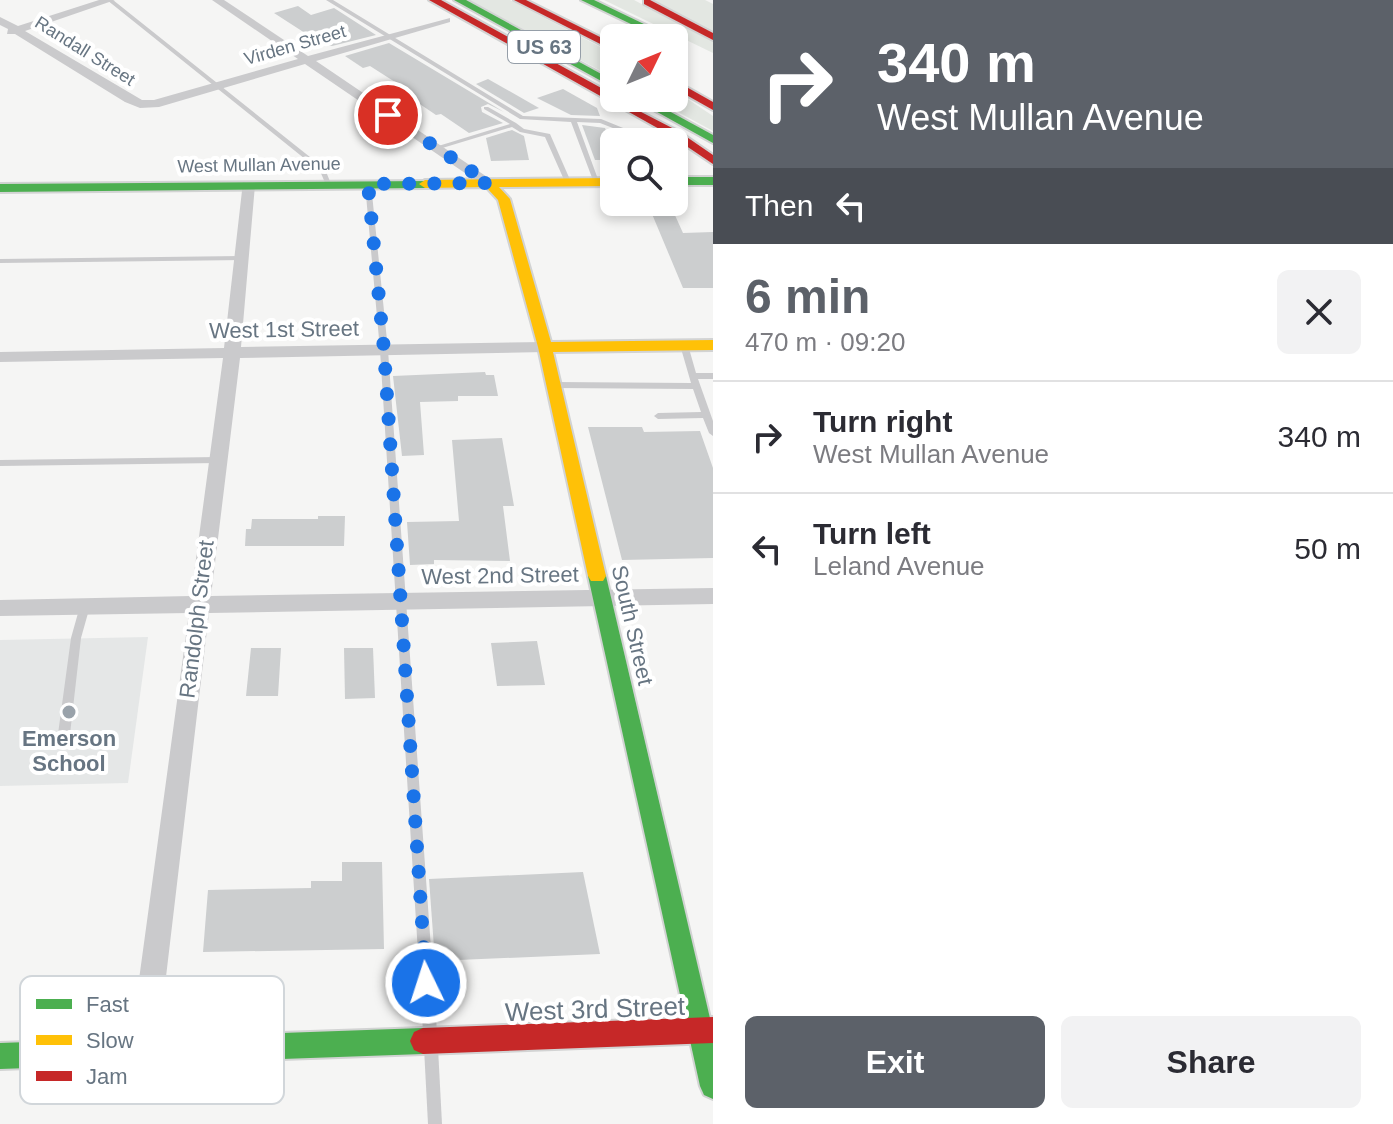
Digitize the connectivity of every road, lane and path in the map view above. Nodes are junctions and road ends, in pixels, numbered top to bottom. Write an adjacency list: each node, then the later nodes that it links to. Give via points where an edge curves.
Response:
1 (217, 0): 19 (street)
2 (329, 0): 16 (lane)
3 (434, 0): 37 (main road, via 674,133)
4 (519, 0): 18 (main road)
5 (545, 0): 13 (main road)
6 (586, 0): 12 (main road)
7 (643, 0): 17 (main road)
8 (103, 1): 14 (street); 22 (lane)
9 (467, 4): 21 (main road, US 63)
10 (0, 20): 14 (street, Randall Street)
11 (446, 20): 16 (street, Virden Street)
12 (637, 24)
13 (600, 25)
14 (17, 30): 15 (street); 25 (street, Randall Street, via 129,99)
15 (0, 35)
16 (389, 36): 19 (street, Virden Street); 29 (lane)
17 (713, 37)
18 (600, 41)
19 (306, 60): 22 (street, Virden Street); 36 (street)
20 (688, 71): 23 (main road)
21 (600, 77)
22 (220, 85): 25 (street, Virden Street); 44 (lane, via 323,170)
23 (713, 86)
24 (688, 92): 26 (main road)
25 (155, 104)
26 (713, 107)
27 (486, 108): 32 (lane)
28 (662, 112): 35 (main road)
29 (522, 118): 30 (lane); 32 (lane)
30 (543, 120): 31 (lane); 34 (lane)
31 (573, 120): 33 (lane); 38 (lane)
32 (513, 125): 34 (lane); 36 (lane)
33 (621, 128)
34 (548, 135): 41 (lane)
35 (713, 140)
36 (437, 148): 43 (street)
37 (713, 160)
38 (600, 172)
39 (688, 181): 40 (main road)
40 (713, 181)
41 (568, 182): 42 (main road, West Mullan Avenue); 43 (main road, West Mullan Avenue)
42 (600, 182)
43 (489, 183): 45 (main road, West Mullan Avenue); 52 (main road, South Street, via 504,199)
44 (328, 184): 45 (main road, West Mullan Avenue); 46 (main road, West Mullan Avenue)
45 (368, 184): 53 (lane)
46 (248, 185): 47 (main road, West Mullan Avenue); 48 (street, Randolph Street)
47 (0, 188)
48 (241, 258): 49 (lane); 54 (street, Randolph Street)
49 (0, 261)
50 (684, 345): 51 (main road, West 1st Street); 52 (main road, West 1st Street); 57 (lane)
51 (713, 345)
52 (545, 347): 53 (street, West 1st Street); 58 (main road, South Street)
53 (384, 350): 54 (street, West 1st Street); 66 (lane)
54 (232, 354): 55 (street, West 1st Street); 62 (street, Randolph Street)
55 (0, 357)
56 (713, 376): 57 (lane)
57 (694, 381): 58 (lane); 59 (lane)
58 (553, 384): 65 (main road, South Street)
59 (706, 415): 60 (lane); 61 (lane)
60 (658, 416)
61 (713, 433)
62 (218, 460): 63 (lane); 67 (street, Randolph Street)
63 (0, 463)
64 (713, 596): 65 (street, West 2nd Street)
65 (602, 598): 66 (street, West 2nd Street); 72 (main road, South Street)
66 (401, 601): 67 (street, West 2nd Street); 73 (lane)
67 (198, 605): 68 (street, West 2nd Street); 71 (street, Randolph Street)
68 (85, 606): 69 (street, West 2nd Street); 70 (lane)
69 (0, 608)
70 (64, 734)
71 (152, 976)
72 (707, 1030): 73 (main road, West 3rd Street); 77 (main road, South Street)
73 (430, 1041): 74 (main road, West 3rd Street); 78 (lane)
74 (284, 1047)
75 (0, 1056): 76 (main road, West 3rd Street)
76 (20, 1056)
77 (713, 1086)
78 (435, 1124)

